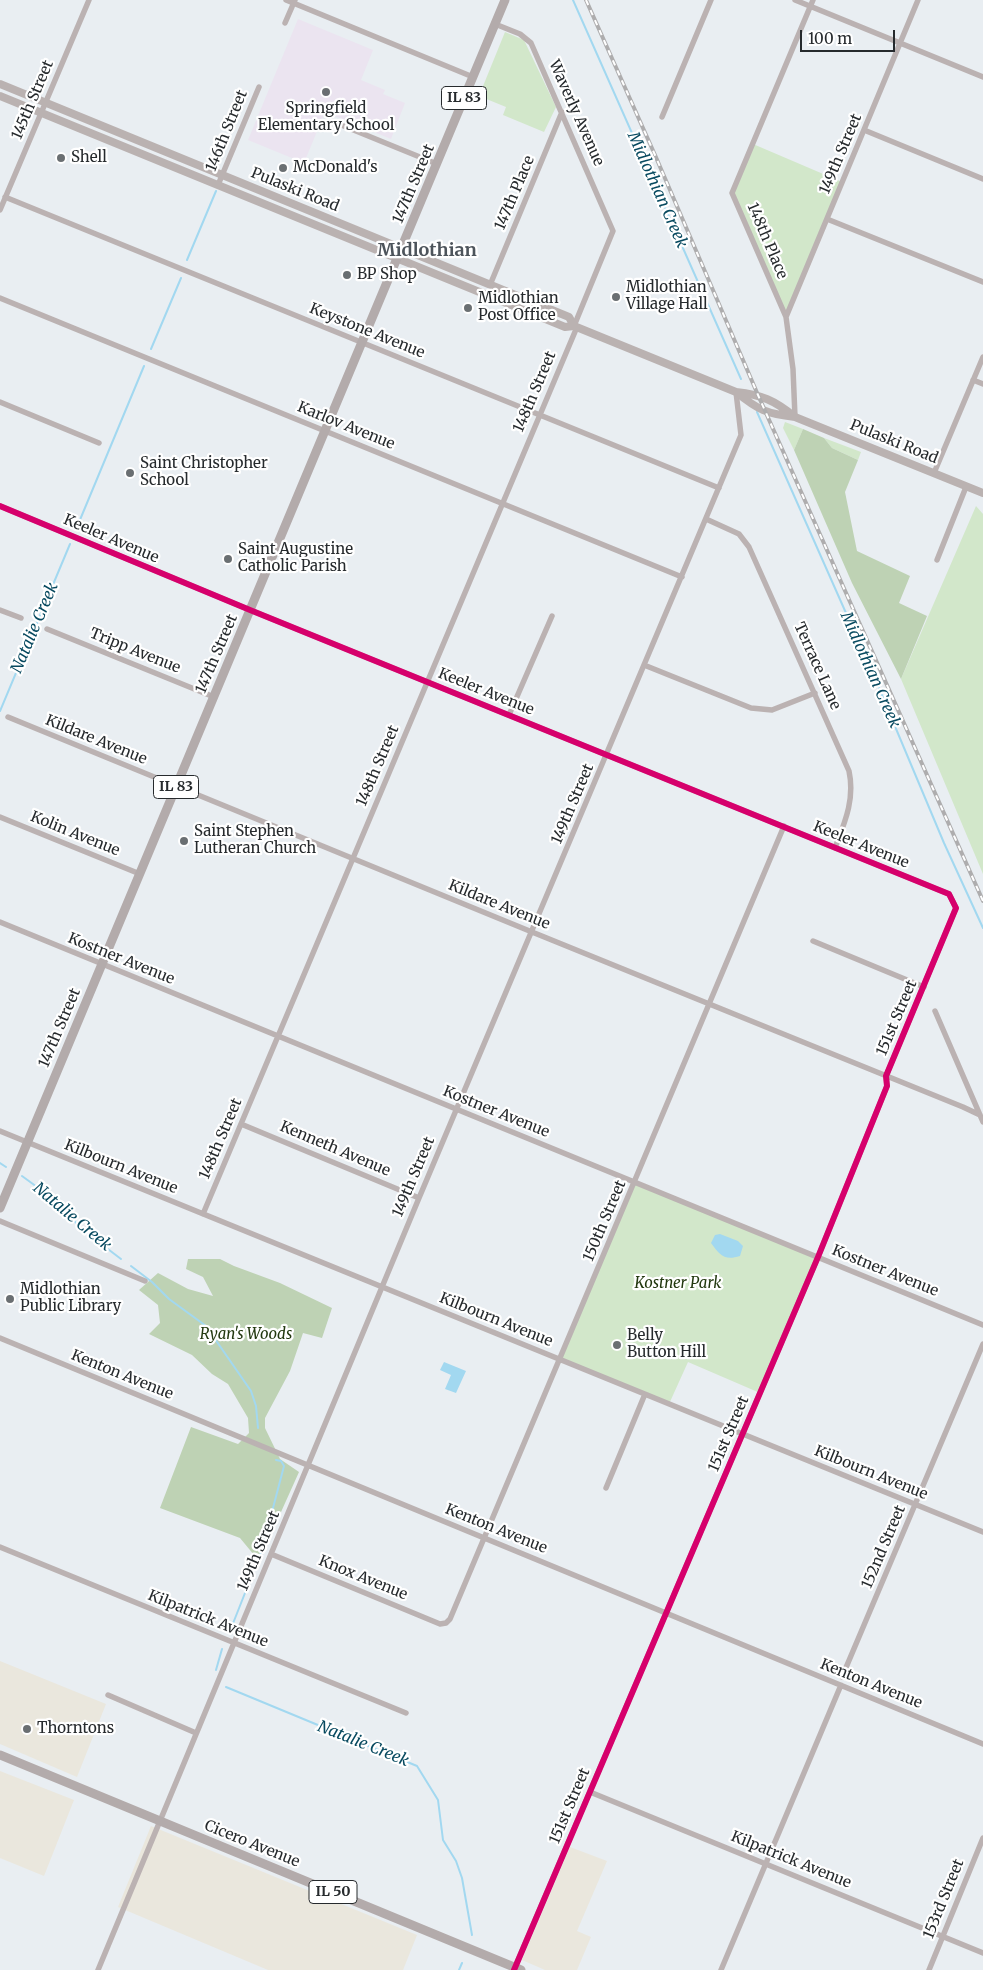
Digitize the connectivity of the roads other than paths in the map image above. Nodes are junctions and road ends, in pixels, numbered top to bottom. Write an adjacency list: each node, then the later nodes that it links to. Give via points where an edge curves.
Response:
1 (89, 0): 17 (street, 145th Street)
2 (286, 0): 7 (street)
3 (505, 0): 10 (main road, 147th Street / IL 83)
4 (711, 0): 20 (street)
5 (795, 0): 8 (street)
6 (918, 0): 11 (street, 149th Street)
7 (294, 2): 9 (street); 12 (street)
8 (812, 3): 11 (street); 36 (street, 148th Place, via 732,193)
9 (285, 23)
10 (495, 24): 12 (main road, 147th Street / IL 83); 18 (street, Waverly Avenue, via 520,34 531,43)
11 (900, 43): 13 (street); 22 (street, 149th Street)
12 (473, 77): 23 (main road, 147th Street / IL 83)
13 (983, 77)
14 (0, 84): 17 (main road, Pulaski Road)
15 (258, 87): 24 (street, 146th Street)
16 (0, 96): 19 (main road, Pulaski Road)
17 (46, 103): 19 (street, 145th Street); 24 (main road, Pulaski Road)
18 (562, 112): 30 (street, Waverly Avenue); 34 (street, 147th Place)
19 (42, 114): 26 (main road, Pulaski Road); 27 (street, 145th Street)
20 (662, 117)
21 (330, 120): 23 (street)
22 (864, 130): 25 (street); 29 (street, 149th Street)
23 (437, 164): 31 (main road, 147th Street / IL 83)
24 (222, 175): 26 (street, 146th Street); 31 (main road, Pulaski Road)
25 (983, 180)
26 (218, 185): 32 (main road, Pulaski Road)
27 (5, 197): 28 (street, 145th Street); 38 (street, Keystone Avenue)
28 (0, 210)
29 (827, 218): 33 (street); 36 (street, 149th Street)
30 (613, 230): 37 (street, 148th Street)
31 (402, 248): 32 (main road, 147th Street / IL 83); 34 (main road, Pulaski Road)
32 (398, 258): 37 (main road, Pulaski Road, via 565,328); 38 (main road, 147th Street / IL 83)
33 (983, 282)
34 (490, 285): 37 (main road, Pulaski Road, via 569,317)
35 (0, 298): 46 (street, Karlov Avenue)
36 (786, 317): 45 (street, 148th Place)
37 (575, 327): 42 (main road, Pulaski Road); 44 (street, 148th Street)
38 (362, 342): 44 (street, Keystone Avenue); 46 (main road, 147th Street / IL 83)
39 (983, 357): 40 (street)
40 (973, 380): 41 (street); 48 (street)
41 (983, 384)
42 (736, 392): 45 (main road, Pulaski Road, via 758,395 778,403); 45 (main road, Pulaski Road, via 752,406 771,414); 50 (street, 149th Street, via 741,435)
43 (0, 402): 47 (street)
44 (540, 414): 50 (street, Keystone Avenue); 52 (street, 148th Street)
45 (795, 416): 48 (main road, Pulaski Road)
46 (325, 431): 52 (street, Karlov Avenue); 58 (main road, 147th Street / IL 83)
47 (99, 443)
48 (934, 473): 49 (main road, Pulaski Road)
49 (966, 487): 51 (main road, Pulaski Road); 55 (street)
50 (719, 488): 54 (street, 149th Street)
51 (983, 493)
52 (502, 503): 56 (street, Karlov Avenue); 63 (street, 148th Street)
53 (0, 506): 58 (street, Keeler Avenue)
54 (706, 519): 56 (street, 149th Street); 64 (street, Terrace Lane, via 739,534 749,546)
55 (937, 560)
56 (682, 577): 62 (street, 149th Street)
57 (0, 610): 60 (street)
58 (250, 610): 63 (street, Keeler Avenue); 65 (main road, 147th Street / IL 83)
59 (552, 616): 66 (street)
60 (21, 618)
61 (47, 629): 65 (street, Tripp Avenue)
62 (644, 666): 64 (street, via 752,708 772,710); 68 (street, 149th Street)
63 (426, 681): 66 (street, Keeler Avenue); 73 (street, 148th Street)
64 (815, 693): 72 (street, Terrace Lane, via 852,785 848,813)
65 (214, 697): 69 (main road, 147th Street / IL 83)
66 (509, 715): 68 (street, Keeler Avenue)
67 (8, 717): 69 (street, Kildare Avenue)
68 (607, 755): 71 (street, Keeler Avenue); 77 (street, 149th Street)
69 (176, 786): 73 (street, Kildare Avenue); 74 (main road, 147th Street / IL 83)
70 (0, 817): 74 (street, Kolin Avenue)
71 (784, 826): 72 (street, Keeler Avenue); 81 (street, 150th Street)
72 (835, 848): 75 (street, Keeler Avenue, via 949,894)
73 (353, 858): 77 (street, Kildare Avenue); 83 (street, 148th Street)
74 (140, 874): 79 (main road, 147th Street / IL 83)
75 (956, 908): 80 (street, 151st Street)
76 (0, 922): 79 (street, Kostner Avenue)
77 (532, 932): 81 (street, Kildare Avenue); 85 (street, 149th Street)
78 (813, 942): 80 (street)
79 (102, 964): 83 (street, Kostner Avenue); 90 (main road, 147th Street / IL 83)
80 (924, 986): 84 (street, 151st Street)
81 (709, 1004): 84 (street, Kildare Avenue); 91 (street, 150th Street)
82 (935, 1011): 86 (street)
83 (278, 1036): 85 (street, Kostner Avenue); 88 (street, 148th Street)
84 (886, 1076): 86 (street, Kildare Avenue, via 963,1106); 96 (street, 151st Street, via 888,1086)
85 (457, 1109): 91 (street, Kostner Avenue); 92 (street, 149th Street)
86 (980, 1116): 87 (street)
87 (983, 1122)
88 (241, 1124): 92 (street, Kenneth Avenue); 94 (street, 148th Street)
89 (0, 1131): 90 (street, Kilbourn Avenue)
90 (28, 1142): 93 (main road, 147th Street / IL 83); 94 (street, Kilbourn Avenue)
91 (635, 1182): 96 (street, Kostner Avenue); 102 (street, 150th Street)
92 (419, 1198): 98 (street, 149th Street)
93 (0, 1208)
94 (204, 1214): 98 (street, Kilbourn Avenue)
95 (0, 1221): 97 (street)
96 (818, 1257): 99 (street, Kostner Avenue); 104 (street, 151st Street)
97 (145, 1281)
98 (382, 1287): 102 (street, Kilbourn Avenue); 105 (street, 149th Street)
99 (983, 1325)
100 (0, 1338): 105 (street, Kenton Avenue)
101 (983, 1344): 107 (street, 152nd Street)
102 (560, 1359): 103 (street, Kilbourn Avenue); 109 (street, 150th Street)
103 (645, 1394): 104 (street, Kilbourn Avenue); 106 (street)
104 (742, 1434): 107 (street, Kilbourn Avenue); 112 (street, 151st Street)
105 (309, 1466): 109 (street, Kenton Avenue); 111 (street, 149th Street)
106 (606, 1488)
107 (915, 1504): 108 (street, Kilbourn Avenue); 115 (street, 152nd Street)
108 (983, 1532)
109 (484, 1538): 112 (street, Kenton Avenue); 113 (street, 150th Street)
110 (0, 1547): 114 (street, Kilpatrick Avenue)
111 (271, 1554): 113 (street, Knox Avenue, via 440,1624); 114 (street, 149th Street)
112 (666, 1613): 116 (street, Kenton Avenue); 122 (street, 151st Street)
113 (446, 1623)
114 (234, 1643): 118 (street, Kilpatrick Avenue); 119 (street, 149th Street)
115 (842, 1677)
116 (841, 1685): 120 (street, Kenton Avenue); 126 (street)
117 (108, 1695): 119 (street)
118 (406, 1713)
119 (196, 1733): 123 (street, 149th Street)
120 (983, 1744)
121 (0, 1755): 123 (main road, Cicero Avenue / IL 50)
122 (590, 1792): 126 (street, Kilpatrick Avenue); 129 (street, 151st Street)
123 (160, 1821): 129 (main road, Cicero Avenue / IL 50); 130 (street, 149th Street)
124 (983, 1838): 125 (street, 153rd Street)
125 (981, 1848): 127 (street, 153rd Street)
126 (766, 1863): 127 (street, Kilpatrick Avenue); 131 (street)
127 (943, 1937): 128 (street, Kilpatrick Avenue); 132 (street, 153rd Street)
128 (983, 1953)
129 (518, 1969)
130 (98, 1970)
131 (721, 1970)
132 (929, 1970)

